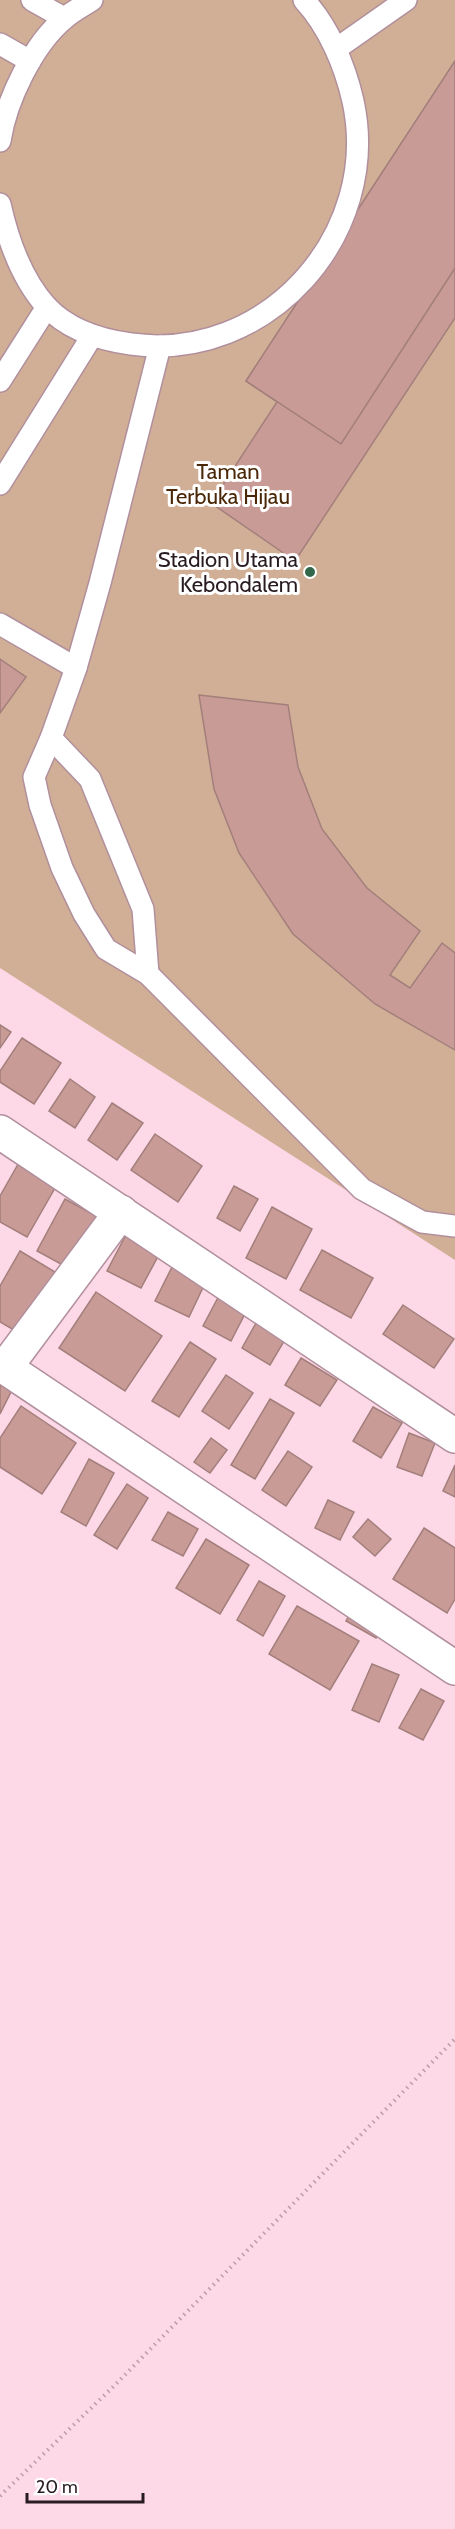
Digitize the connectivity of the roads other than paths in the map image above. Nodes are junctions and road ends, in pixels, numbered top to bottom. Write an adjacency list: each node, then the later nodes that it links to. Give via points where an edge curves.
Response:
1 (32, 0): 5 (lane)
2 (93, 0): 5 (lane)
3 (406, 0): 7 (lane)
4 (306, 1): 7 (lane)
5 (64, 18): 8 (lane)
6 (0, 44): 8 (lane)
7 (336, 49): 13 (lane, via 357,117 358,153 342,222 325,254 304,282 246,325 213,338)
8 (30, 61): 9 (lane, via 13,92)
9 (0, 141)
10 (0, 204): 11 (lane, via 6,232 20,265)
11 (47, 307): 12 (lane); 14 (lane)
12 (92, 336): 13 (lane); 15 (lane)
13 (160, 346): 17 (lane)
14 (0, 381)
15 (0, 484)
16 (0, 624): 17 (lane)
17 (76, 668): 18 (lane)
18 (51, 738): 19 (lane, via 90,779 143,909); 19 (lane, via 34,777 62,868 106,949)
19 (147, 974): 22 (lane, via 362,1189 422,1222)
20 (0, 1132): 21 (street)
21 (121, 1212): 23 (street); 24 (street)
22 (455, 1226)
23 (3, 1366): 25 (street)
24 (455, 1436)
25 (455, 1668)

